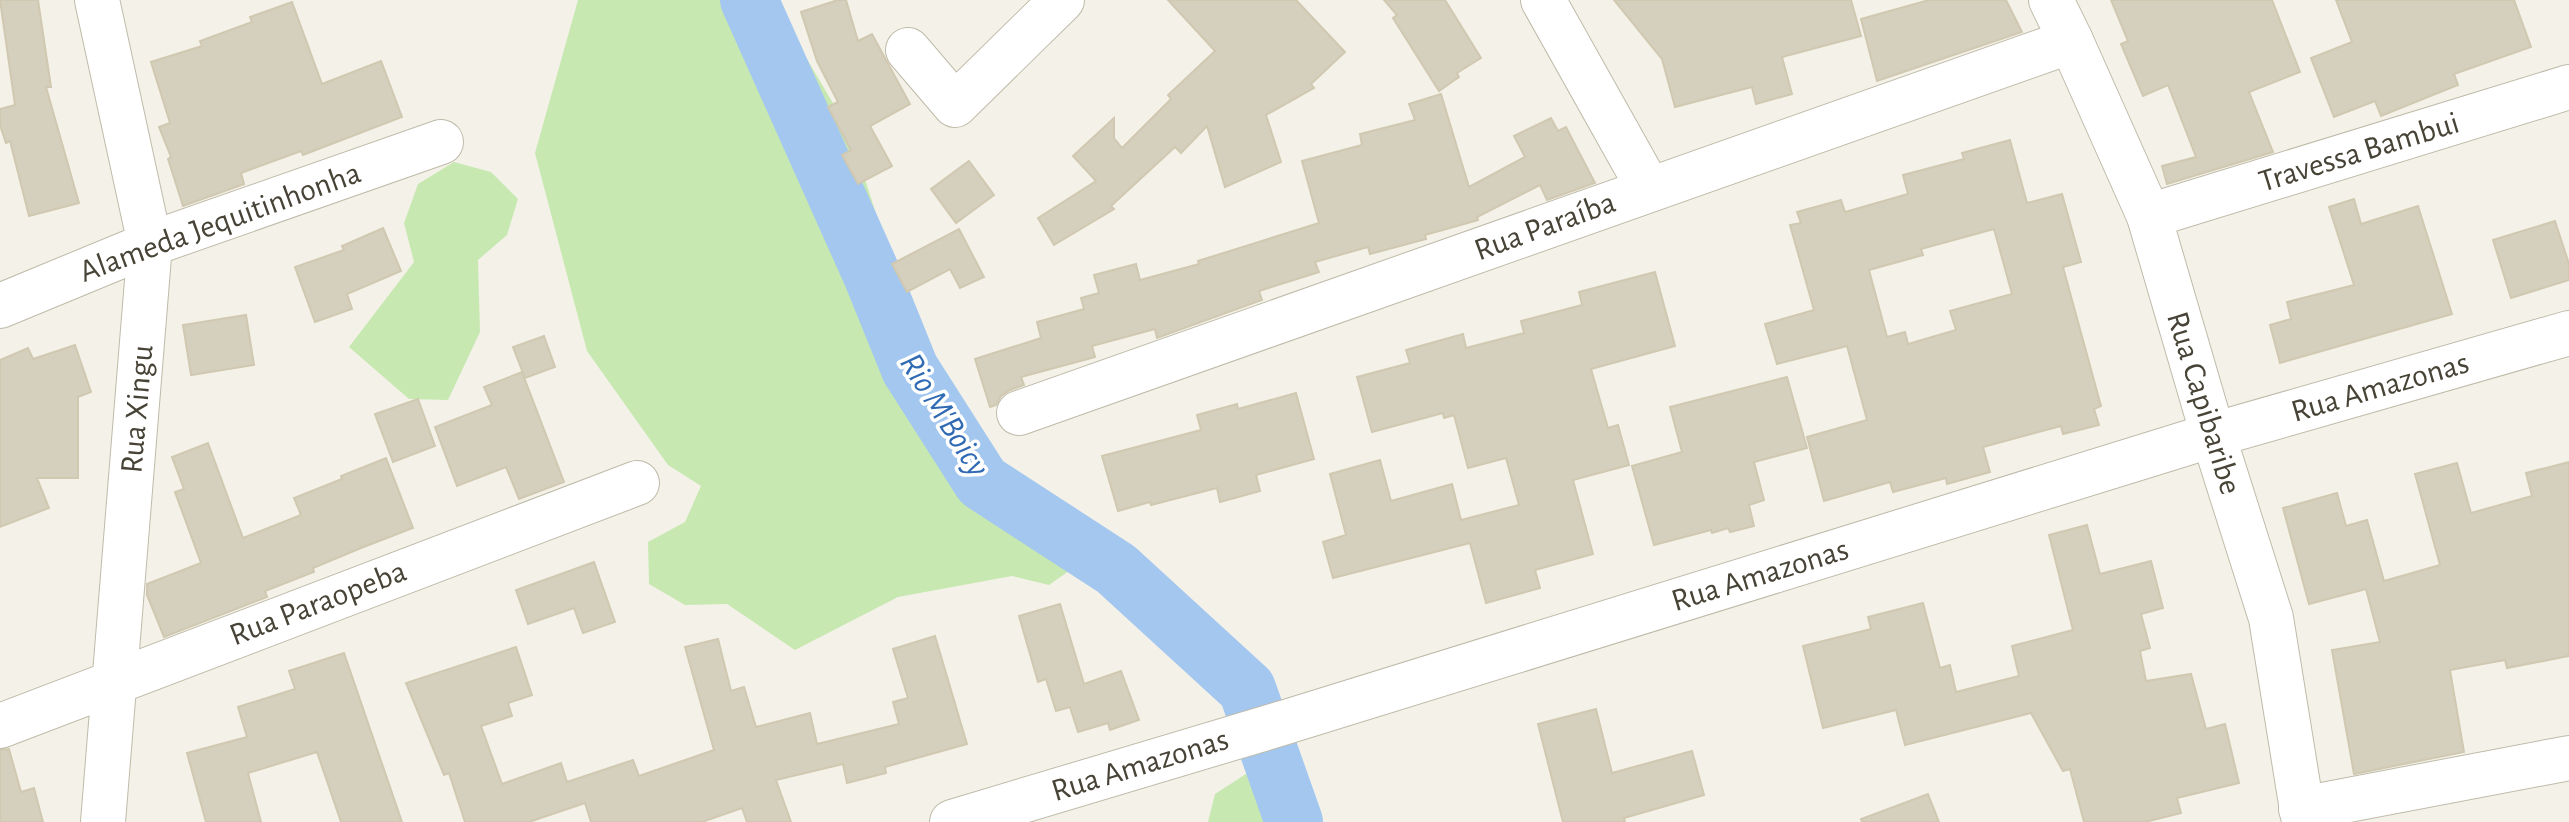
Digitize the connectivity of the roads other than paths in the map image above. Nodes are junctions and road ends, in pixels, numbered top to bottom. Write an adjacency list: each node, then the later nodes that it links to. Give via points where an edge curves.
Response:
1 (97, 0): 11 (street, Rua Xingu)
2 (1062, 0): 6 (street, via 955,105)
3 (1543, 0): 9 (street)
4 (2051, 0): 5 (street, Rua Capibaribe)
5 (2071, 41): 9 (street, Rua Paraíba); 10 (street, Rua Capibaribe)
6 (908, 50)
7 (2569, 87): 10 (street, Travessa Bambui)
8 (441, 142): 11 (street, Alameda Jequitinhonha)
9 (1649, 189): 14 (street, Rua Paraíba)
10 (2149, 216): 15 (street, Rua Capibaribe)
11 (150, 244): 12 (street, Alameda Jequitinhonha); 17 (street, Rua Xingu)
12 (0, 306)
13 (2569, 333): 15 (street, Rua Amazonas)
14 (1019, 413)
15 (2213, 435): 20 (street, Rua Capibaribe, via 2271,618); 22 (street, Rua Amazonas)
16 (637, 483): 17 (street, Rua Paraopeba)
17 (115, 680): 18 (street, Rua Paraopeba); 21 (street, Rua Xingu)
18 (0, 726)
19 (2569, 758): 20 (street)
20 (2303, 815)
21 (103, 822)
22 (952, 822)

